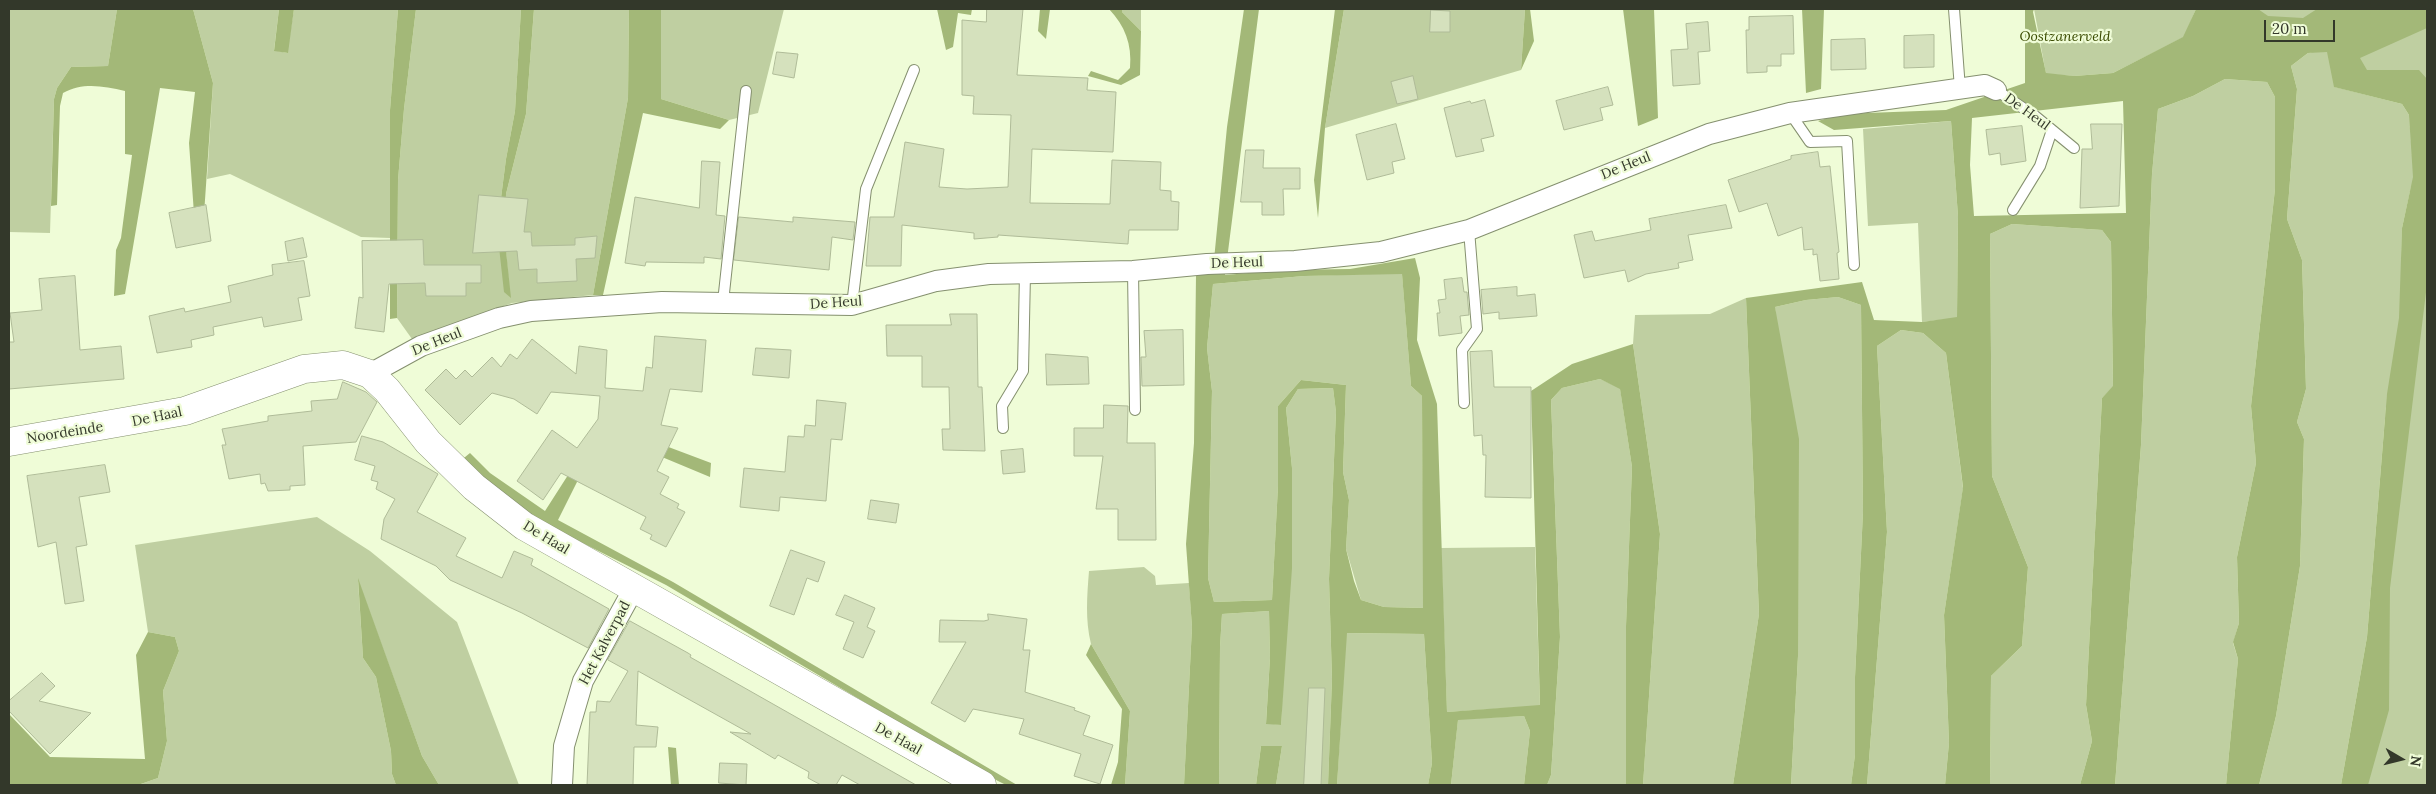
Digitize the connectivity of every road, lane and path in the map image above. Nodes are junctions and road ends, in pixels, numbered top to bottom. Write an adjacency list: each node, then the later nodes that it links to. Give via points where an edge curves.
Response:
1 (1954, 9): 3 (lane)
2 (914, 70): 15 (lane, via 866,189)
3 (1960, 88): 4 (street, De Heul, via 1985,85); 6 (street, De Heul)
4 (1996, 90): 7 (lane, De Heul)
5 (746, 91): 14 (lane)
6 (1790, 113): 10 (street, De Heul, via 1709,134); 11 (lane, via 1810,142 1847,141)
7 (2052, 130): 8 (lane, De Heul); 9 (lane, via 2040,166)
8 (2074, 148)
9 (2013, 210)
10 (1469, 230): 12 (street, De Heul, via 1381,252); 17 (lane, via 1477,329 1462,350)
11 (1854, 265)
12 (1133, 271): 13 (street, De Heul); 18 (lane)
13 (1025, 273): 15 (street, De Heul, via 989,274 936,282); 20 (lane, via 1024,371 1002,406)
14 (723, 302): 15 (street, De Heul); 16 (street, De Heul, via 662,302 531,312 499,318 421,346)
15 (852, 305)
16 (370, 374): 19 (street, De Haal, via 343,365 304,369 185,411); 22 (street, De Haal, via 387,390 428,442 474,487 524,526)
17 (1464, 403)
18 (1135, 410)
19 (122, 424): 21 (street, Noordeinde)
20 (1002, 428)
21 (9, 442)
22 (633, 590): 23 (street, Het Kalverpad, via 583,681 564,746); 24 (street, De Haal)
23 (562, 785)
24 (982, 785)

